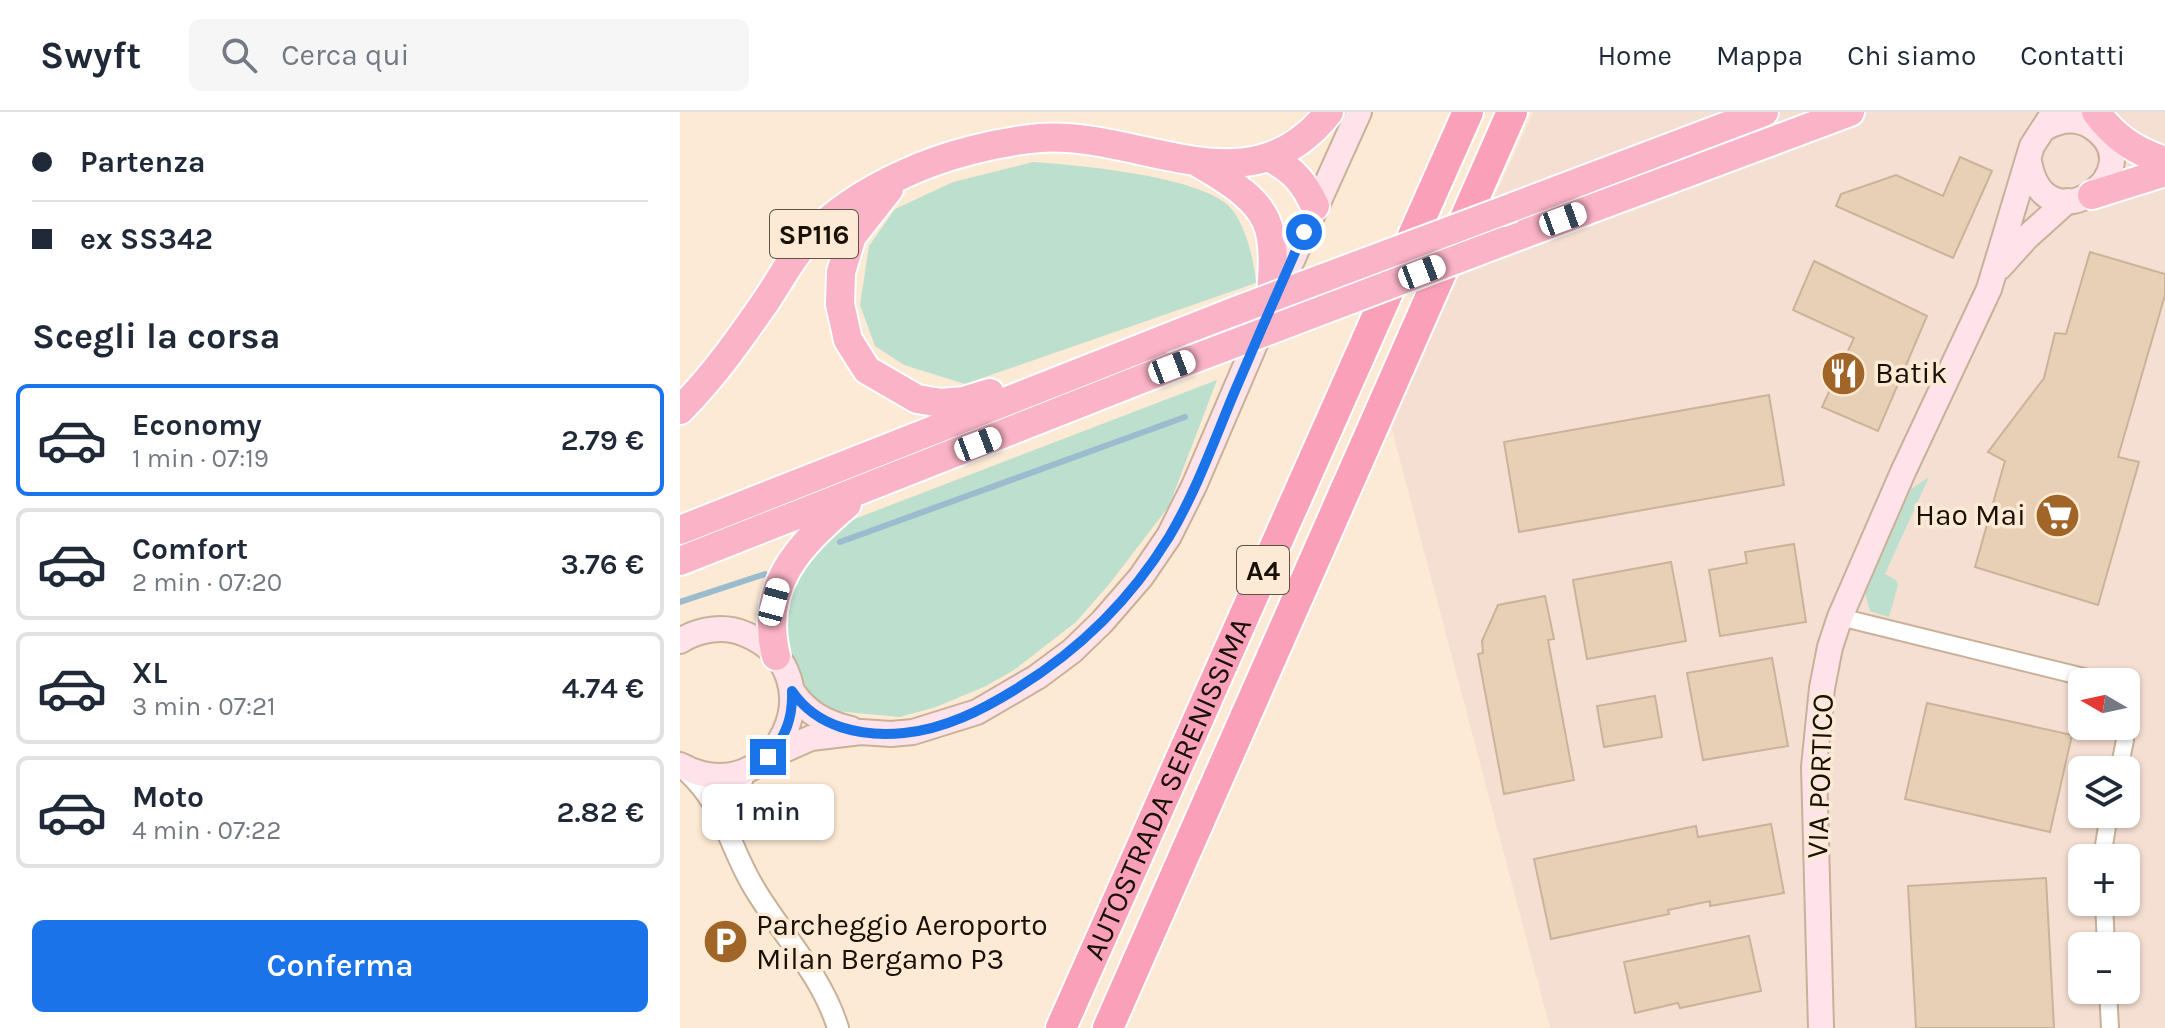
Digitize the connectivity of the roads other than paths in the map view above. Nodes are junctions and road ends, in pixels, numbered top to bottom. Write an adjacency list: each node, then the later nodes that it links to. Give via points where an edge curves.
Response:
1 (1329, 112): 12 (highway, SP116, via 1300,142)
2 (1359, 112): 18 (main road, SP116)
3 (1468, 112): 38 (highway, AUTOSTRADA SERENISSIMA / A4)
4 (1512, 112): 39 (highway, AUTOSTRADA SERENISSIMA / A4)
5 (1728, 112): 10 (highway)
6 (1764, 112): 10 (highway)
7 (1850, 112): 23 (highway, bridge)
8 (2088, 116): 9 (main road, VIA PORTICO); 11 (main road); 15 (highway)
9 (2050, 120): 13 (main road, VIA PORTICO, via 2032,146)
10 (1699, 136): 21 (highway, bridge)
11 (2108, 146): 15 (highway, via 2141,164); 17 (main road, VIA PORTICO, via 2109,174)
12 (1270, 158): 14 (highway, SP116); 18 (highway, via 1290,168)
13 (2029, 161): 17 (main road, via 2038,187 2051,197); 19 (main road, VIA PORTICO)
14 (1199, 164): 16 (highway, SP116, via 1112,143 1040,138 946,156); 20 (highway, SP116, via 1249,195 1264,217 1274,253)
15 (2165, 167): 17 (highway)
16 (903, 174): 21 (highway, via 852,236 841,272 840,304 848,340 867,370 917,399 941,403); 22 (highway, SP116, via 849,203 806,242 730,355)
17 (2080, 198): 19 (main road, VIA PORTICO, via 2027,237)
18 (1315, 206): 20 (main road, SP116)
19 (1996, 271): 26 (main road, VIA PORTICO)
20 (1270, 309): 31 (main road, SP116, via 1169,536 1102,622 1072,651 977,712 913,732)
21 (1088, 370): 24 (highway)
22 (680, 410)
23 (866, 488): 25 (highway); 28 (highway, via 814,532 781,577 773,616)
24 (680, 530)
25 (680, 561)
26 (1840, 617): 29 (street); 40 (main road, VIA PORTICO, via 1822,688 1814,767)
27 (680, 641): 28 (main road, via 723,629 756,639)
28 (776, 656): 30 (main road)
29 (2068, 673)
30 (792, 691): 31 (main road, SP116, via 823,721); 32 (main road, via 788,727)
31 (861, 732): 32 (main road, SP116, via 802,740)
32 (768, 757): 34 (main road)
33 (680, 765): 34 (main road, via 717,776); 35 (street, via 707,792)
34 (745, 772): 35 (street, via 733,804)
35 (733, 840): 37 (street, via 755,890 818,982)
36 (2109, 1004): 41 (street)
37 (838, 1028)
38 (1061, 1028)
39 (1108, 1028)
40 (1821, 1028)
41 (2110, 1028)

